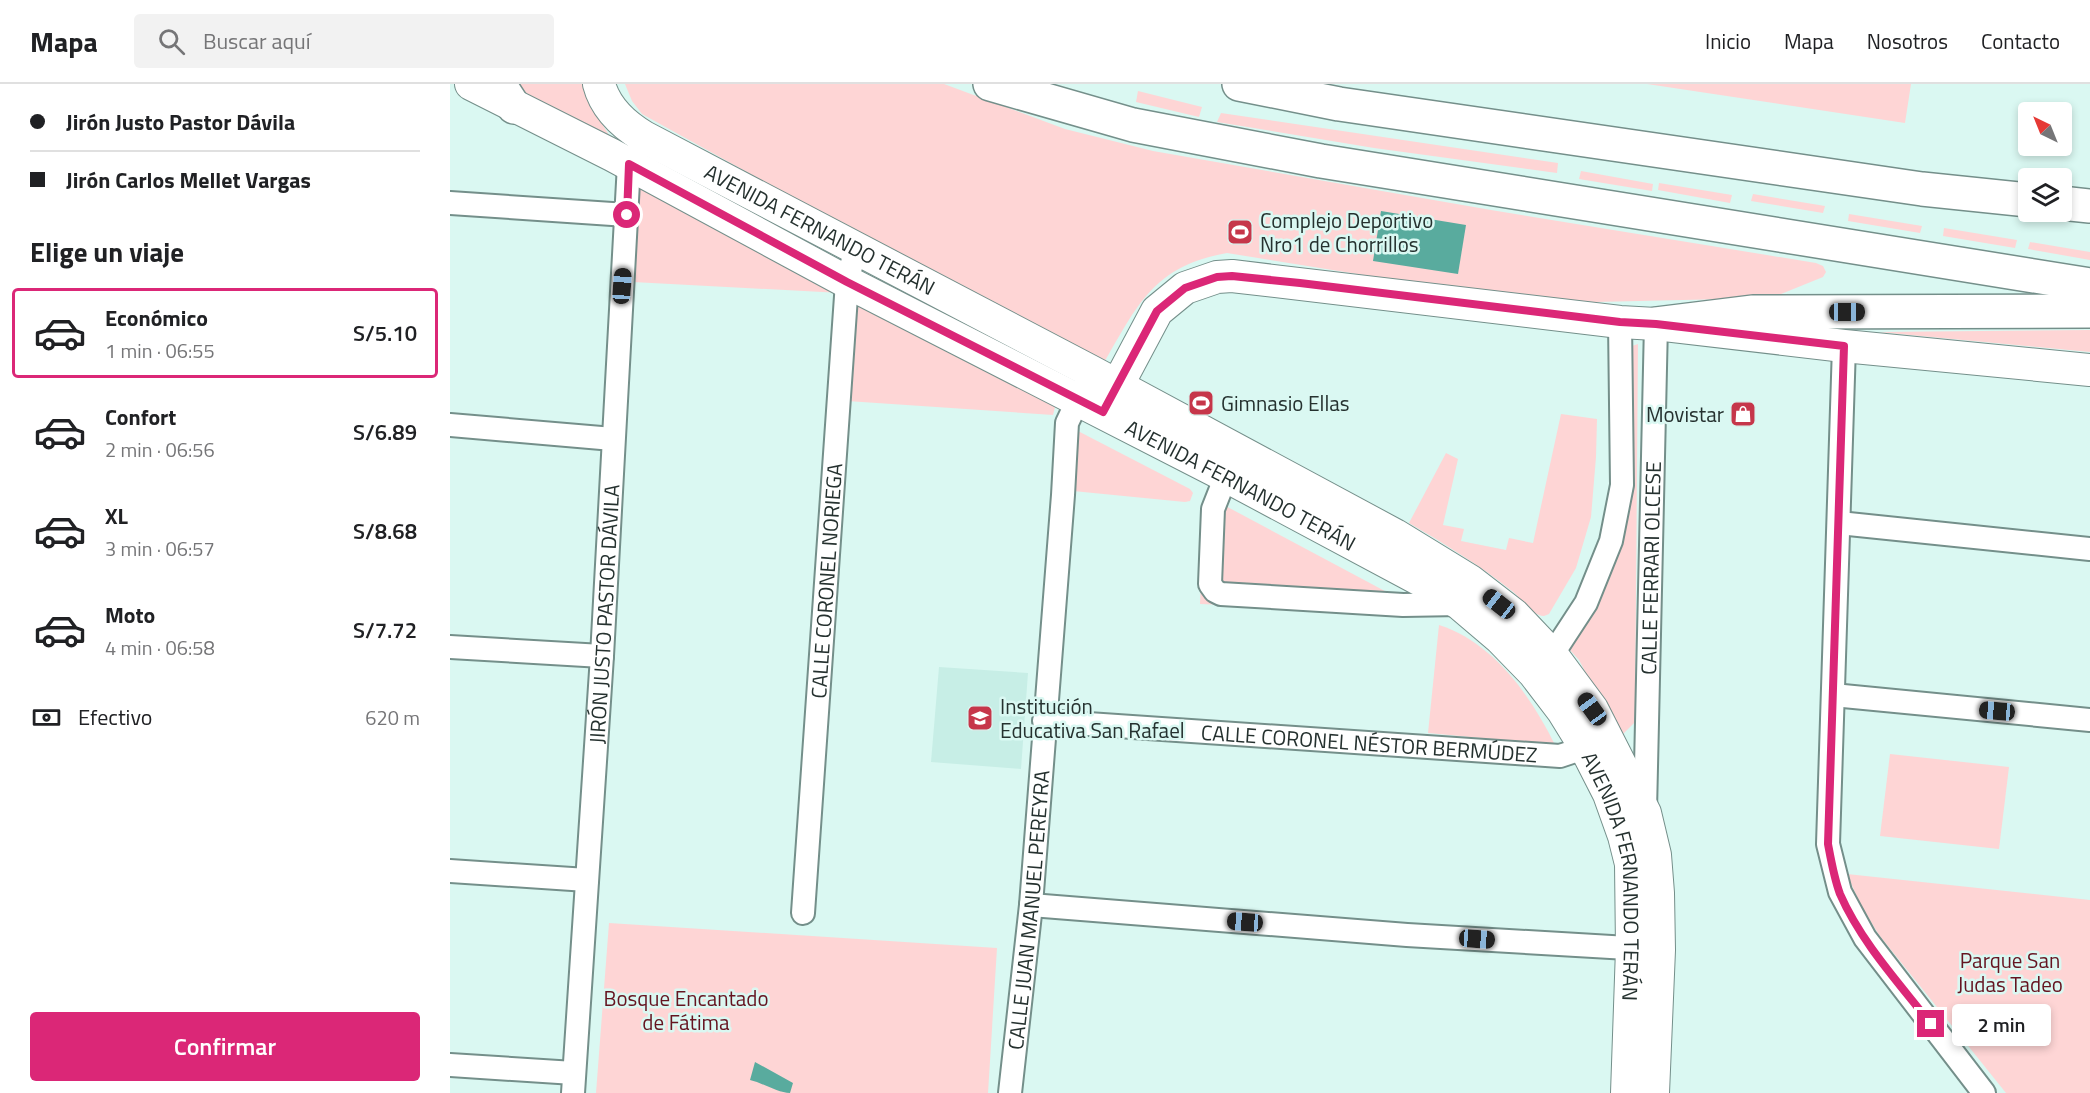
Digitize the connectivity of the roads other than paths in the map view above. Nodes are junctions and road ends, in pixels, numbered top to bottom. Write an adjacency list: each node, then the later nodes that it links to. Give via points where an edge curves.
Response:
1 (471, 84): 5 (main road, AVENIDA FERNANDO TERÁN)
2 (599, 84): 6 (main road, AVENIDA FERNANDO TERÁN, via 601,94 616,114)
3 (990, 84): 15 (main road, via 1133,125 1309,158)
4 (1239, 84): 8 (main road, via 1350,105 1922,189)
5 (506, 95): 7 (main road, AVENIDA FERNANDO TERÁN)
6 (644, 137): 7 (street, JIRÓN JUSTO PASTOR DÁVILA); 13 (main road, AVENIDA FERNANDO TERÁN)
7 (629, 164): 12 (street, JIRÓN JUSTO PASTOR DÁVILA); 14 (main road, AVENIDA FERNANDO TERÁN)
8 (2018, 199)
9 (450, 203): 12 (street)
10 (2072, 204): 11 (main road)
11 (2090, 206)
12 (627, 215): 23 (street, JIRÓN JUSTO PASTOR DÁVILA)
13 (856, 249): 14 (street, CALLE CORONEL NORIEGA); 21 (main road, AVENIDA FERNANDO TERÁN)
14 (847, 282): 21 (main road, AVENIDA FERNANDO TERÁN); 39 (street, CALLE CORONEL NORIEGA)
15 (2090, 285)
16 (2090, 311): 18 (main road, via 1753,312)
17 (1620, 322): 18 (main road); 21 (main road, via 1312,284 1217,277 1185,288 1157,311); 30 (street, CALLE FERRARI OLCESE, via 1622,484 1611,541 1586,603)
18 (1656, 324): 19 (main road); 35 (street, CALLE FERRARI OLCESE)
19 (1844, 346): 20 (main road); 25 (street)
20 (2090, 370)
21 (1097, 392): 24 (main road, AVENIDA FERNANDO TERÁN); 30 (main road, AVENIDA FERNANDO TERÁN, via 1395,536 1470,581 1514,615); 33 (street, CALLE JUAN MANUEL PEREYRA, via 1067,423)
22 (450, 425): 23 (street)
23 (613, 439): 29 (street, JIRÓN JUSTO PASTOR DÁVILA)
24 (1226, 476): 27 (main road, AVENIDA FERNANDO TERÁN); 27 (street, via 1213,510 1210,584 1215,591 1403,605)
25 (1839, 523): 26 (street); 31 (street)
26 (2090, 549)
27 (1460, 604): 30 (main road, AVENIDA FERNANDO TERÁN, via 1500,638)
28 (450, 647): 29 (street)
29 (602, 656): 37 (street, JIRÓN JUSTO PASTOR DÁVILA)
30 (1543, 664): 34 (main road, AVENIDA FERNANDO TERÁN, via 1563,711); 35 (main road, AVENIDA FERNANDO TERÁN, via 1592,709)
31 (1833, 695): 32 (street); 46 (street, via 1828,844 1840,892 1865,938)
32 (2090, 720)
33 (1044, 721): 34 (street, CALLE CORONEL NÉSTOR BERMÚDEZ, via 1560,756); 38 (street, CALLE JUAN MANUEL PEREYRA)
34 (1584, 745): 40 (main road, AVENIDA FERNANDO TERÁN, via 1609,794 1624,836)
35 (1645, 813): 40 (main road, AVENIDA FERNANDO TERÁN, via 1655,855 1658,893)
36 (450, 871): 37 (street)
37 (587, 880): 42 (street, JIRÓN JUSTO PASTOR DÁVILA)
38 (1031, 905): 40 (street, via 1407,935); 43 (street, CALLE JUAN MANUEL PEREYRA)
39 (803, 913)
40 (1645, 949): 44 (main road, AVENIDA FERNANDO TERÁN); 45 (main road, AVENIDA FERNANDO TERÁN)
41 (450, 1065): 42 (street)
42 (574, 1083)
43 (1010, 1093)
44 (1627, 1093)
45 (1653, 1093)
46 (1984, 1093)

